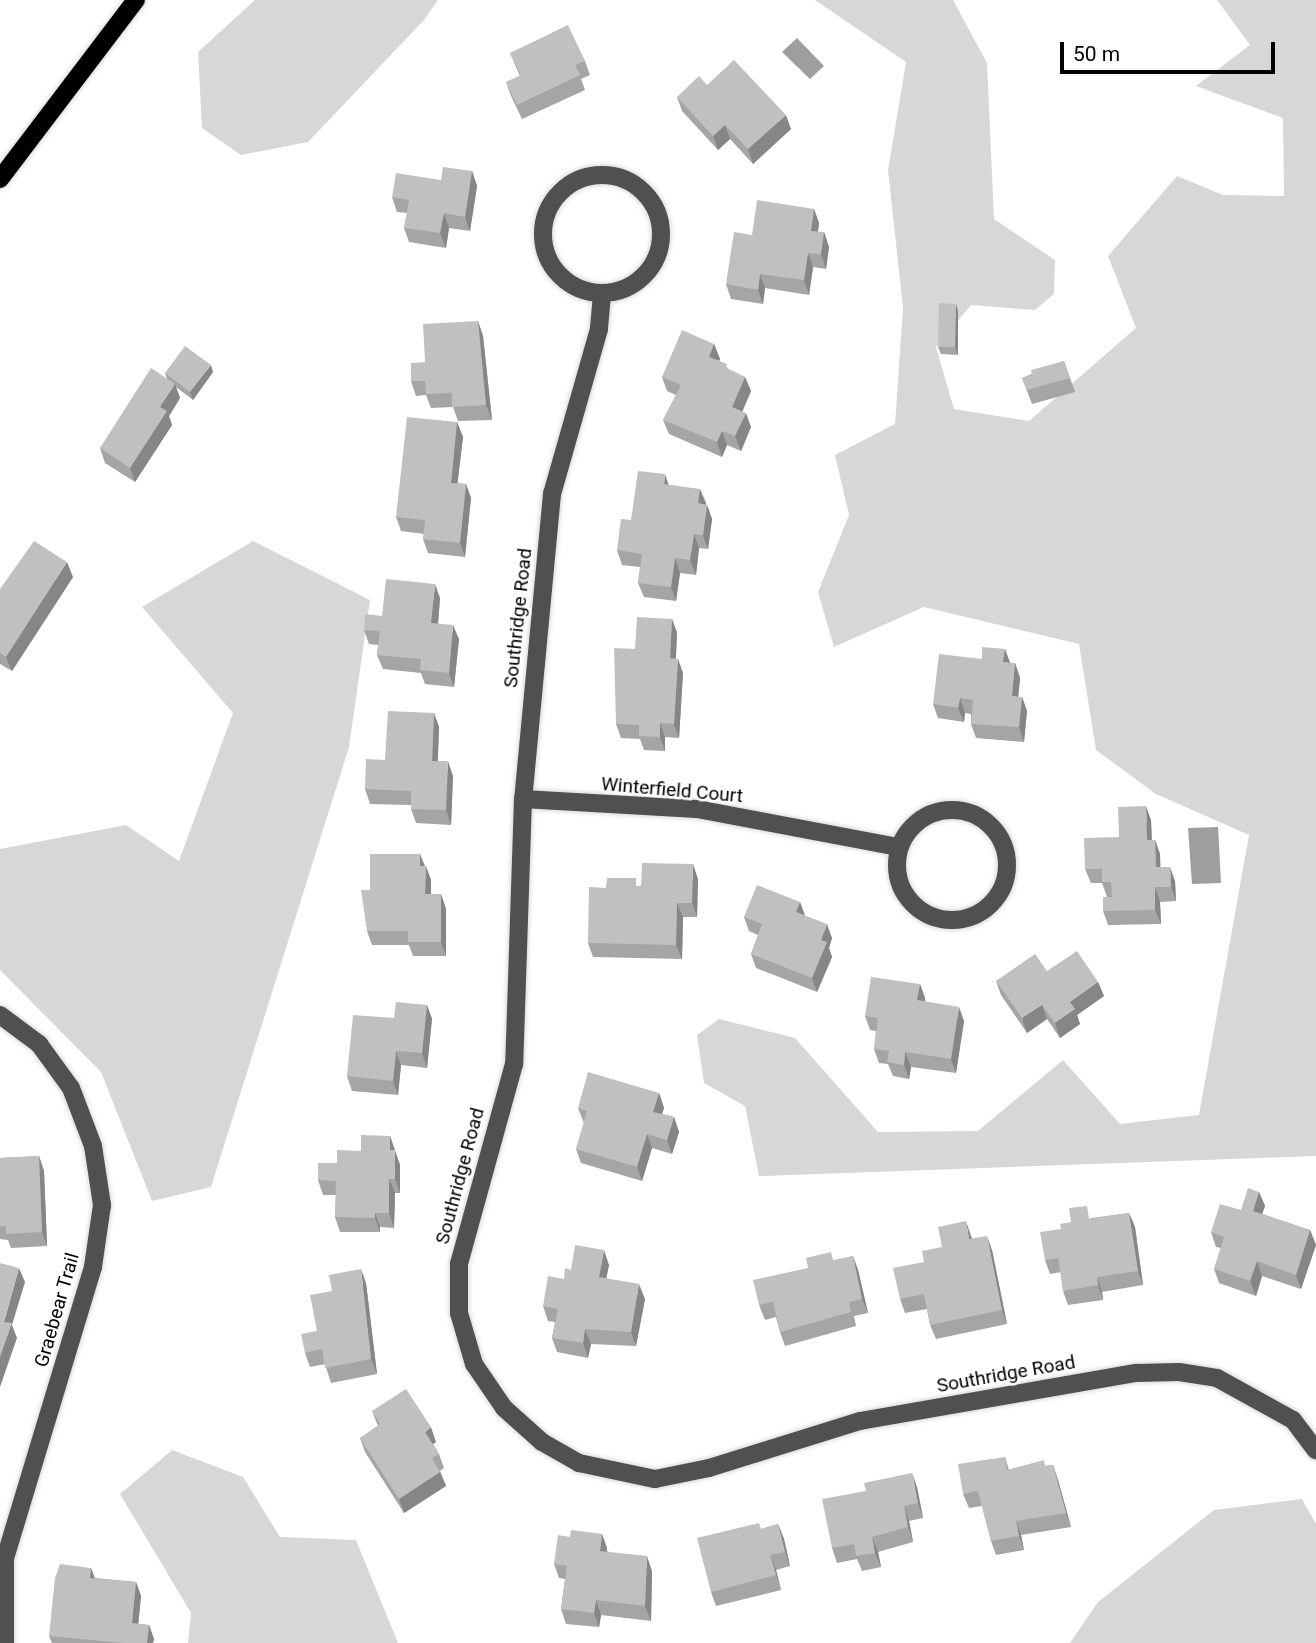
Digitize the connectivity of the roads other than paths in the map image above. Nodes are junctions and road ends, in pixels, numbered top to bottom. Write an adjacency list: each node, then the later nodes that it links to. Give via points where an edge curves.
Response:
1 (136, 0): 2 (main road)
2 (0, 179)
3 (602, 294): 3 (street, via 566,281 553,267 543,231 548,212 573,183 611,176 645,193 657,210 660,249 639,281); 4 (street, Southridge Road, via 599,329 552,494)
4 (523, 799): 5 (street, Winterfield Court, via 697,809); 7 (street, Southridge Road, via 514,1064 471,1209 459,1264 459,1312 474,1364 504,1408 542,1442 579,1463 654,1479 709,1468 860,1421 1136,1373 1178,1372 1217,1378 1257,1397 1293,1420)
5 (899, 847): 5 (street, via 899,881 913,904 935,918 969,918 985,909 1006,879 1002,841 976,815 958,810 922,818)
6 (0, 1015): 8 (street, Graebear Trail, via 39,1044 71,1088 93,1146 102,1205 93,1267 5,1559)
7 (1316, 1450)
8 (5, 1643)

